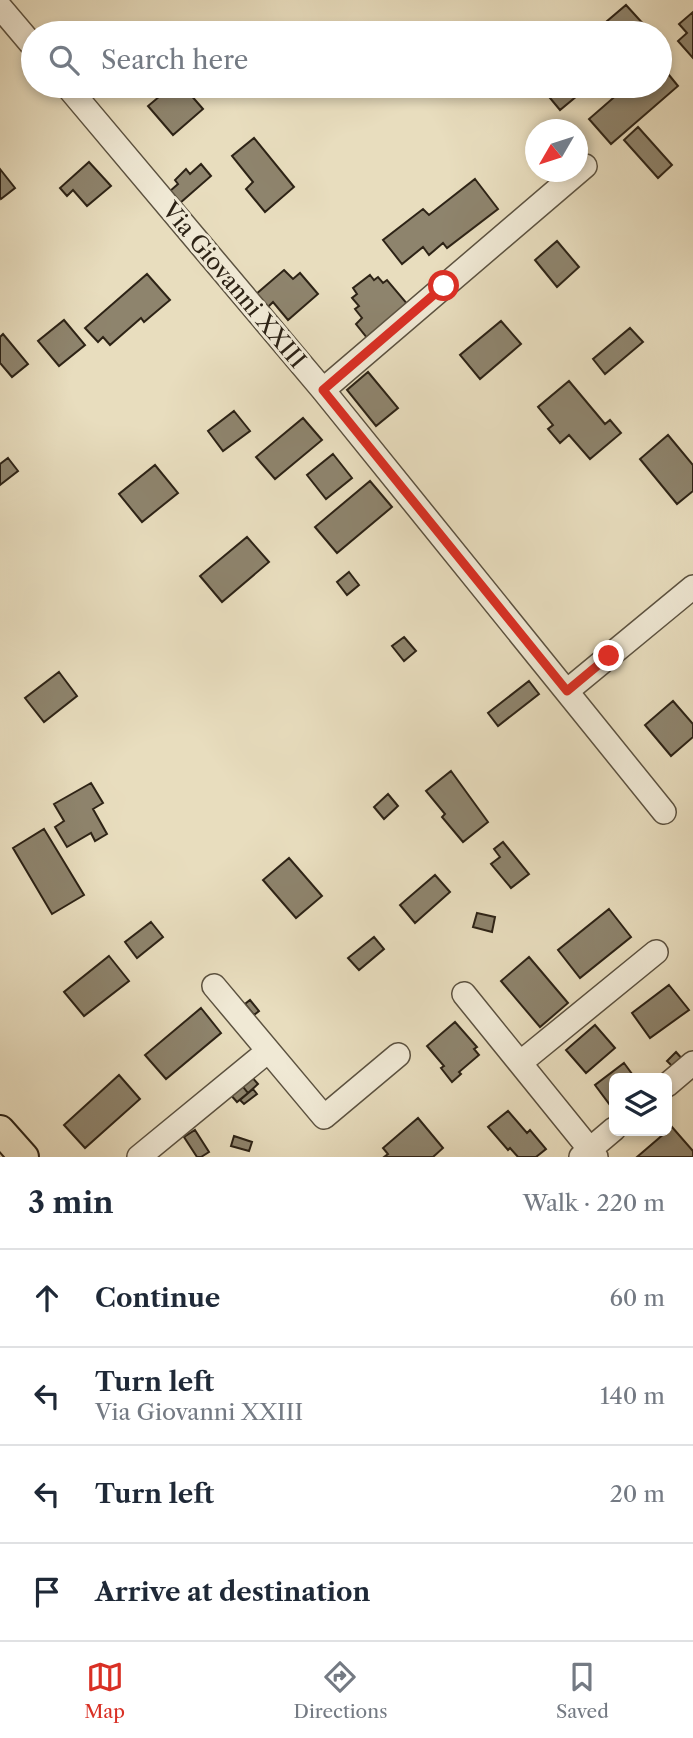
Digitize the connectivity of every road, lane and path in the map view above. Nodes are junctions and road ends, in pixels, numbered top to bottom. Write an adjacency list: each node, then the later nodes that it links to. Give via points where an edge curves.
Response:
1 (0, 7): 2 (street)
2 (21, 32)
3 (77, 98): 5 (street, Via Giovanni XXIII)
4 (566, 182): 5 (street)
5 (323, 390): 7 (street, Via Giovanni XXIII)
6 (693, 587): 7 (street)
7 (567, 691): 8 (street, Via Giovanni XXIII)
8 (664, 812)
9 (656, 952): 14 (street)
10 (214, 986): 12 (street)
11 (464, 994): 14 (street)
12 (268, 1051): 13 (street, via 324,1117); 21 (street)
13 (398, 1055)
14 (520, 1063): 19 (street)
15 (693, 1063): 16 (street)
16 (672, 1081)
17 (0, 1130): 20 (main road)
18 (609, 1134): 19 (street)
19 (589, 1154)
20 (24, 1157)
21 (139, 1157)

